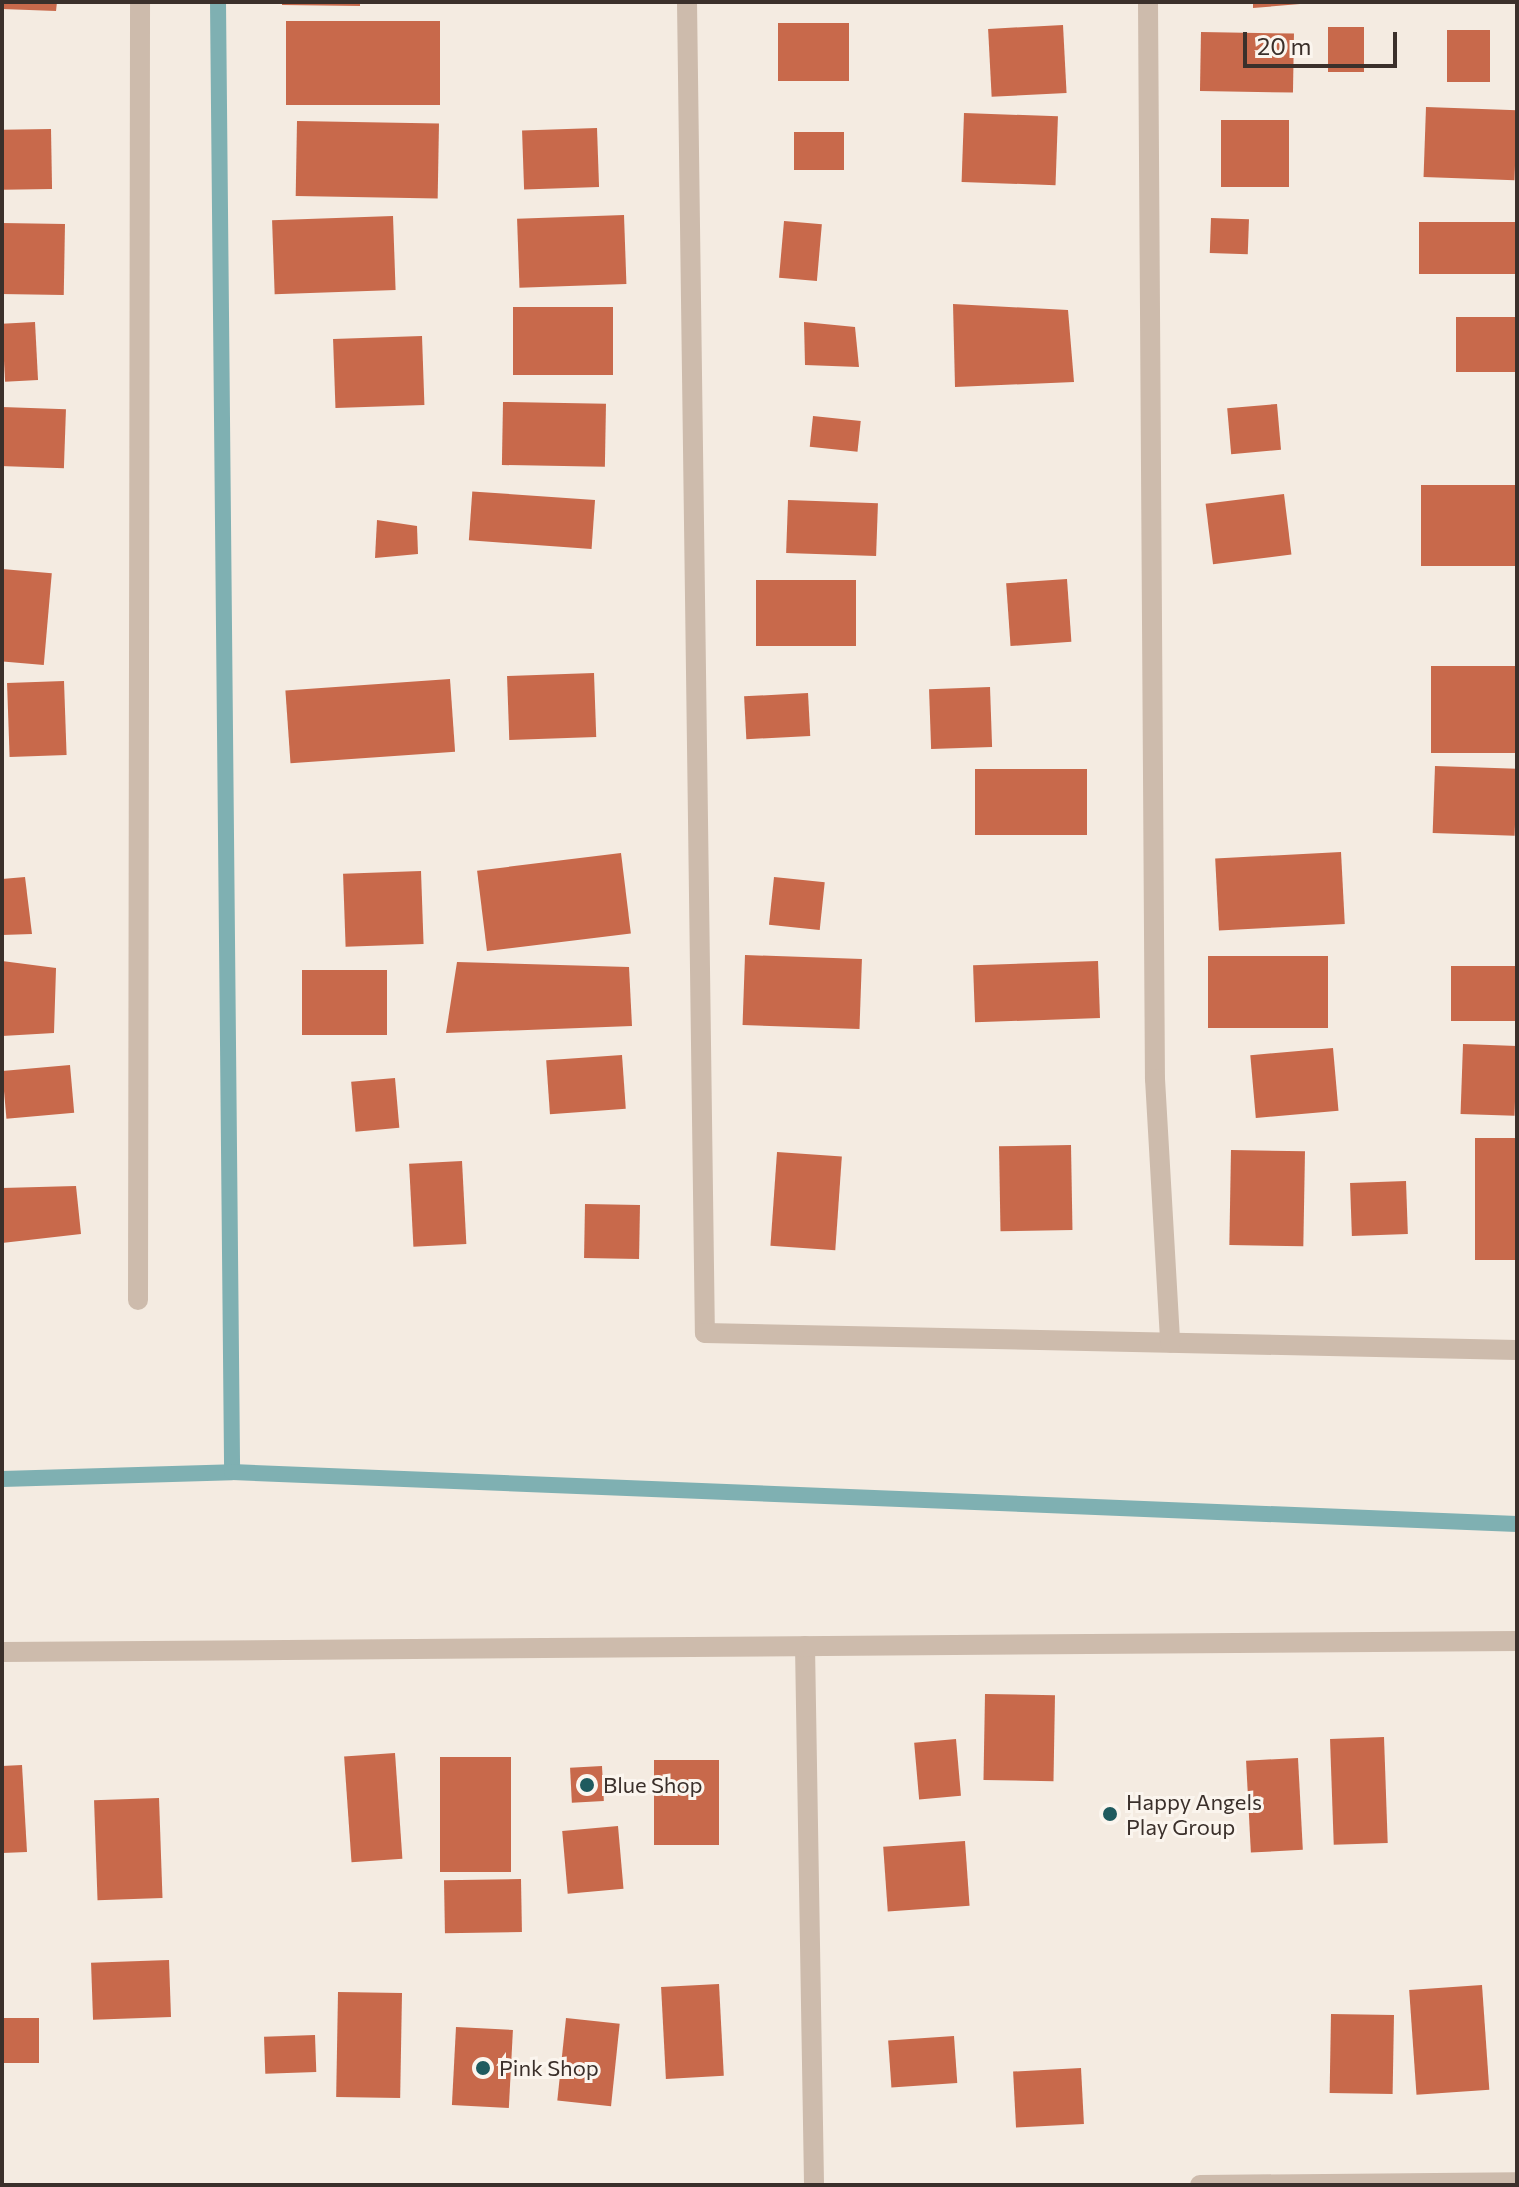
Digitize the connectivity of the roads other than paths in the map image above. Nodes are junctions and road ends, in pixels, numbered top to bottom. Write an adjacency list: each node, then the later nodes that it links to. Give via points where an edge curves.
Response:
1 (140, 2): 4 (street)
2 (687, 2): 5 (street, via 705,1333)
3 (1148, 2): 5 (street, via 1155,1079)
4 (138, 1300)
5 (1170, 1343): 6 (street)
6 (1517, 1350)
7 (1517, 1641): 8 (street)
8 (805, 1646): 9 (street); 11 (street)
9 (2, 1652)
10 (1517, 2182): 12 (street)
11 (814, 2185)
12 (1200, 2185)

